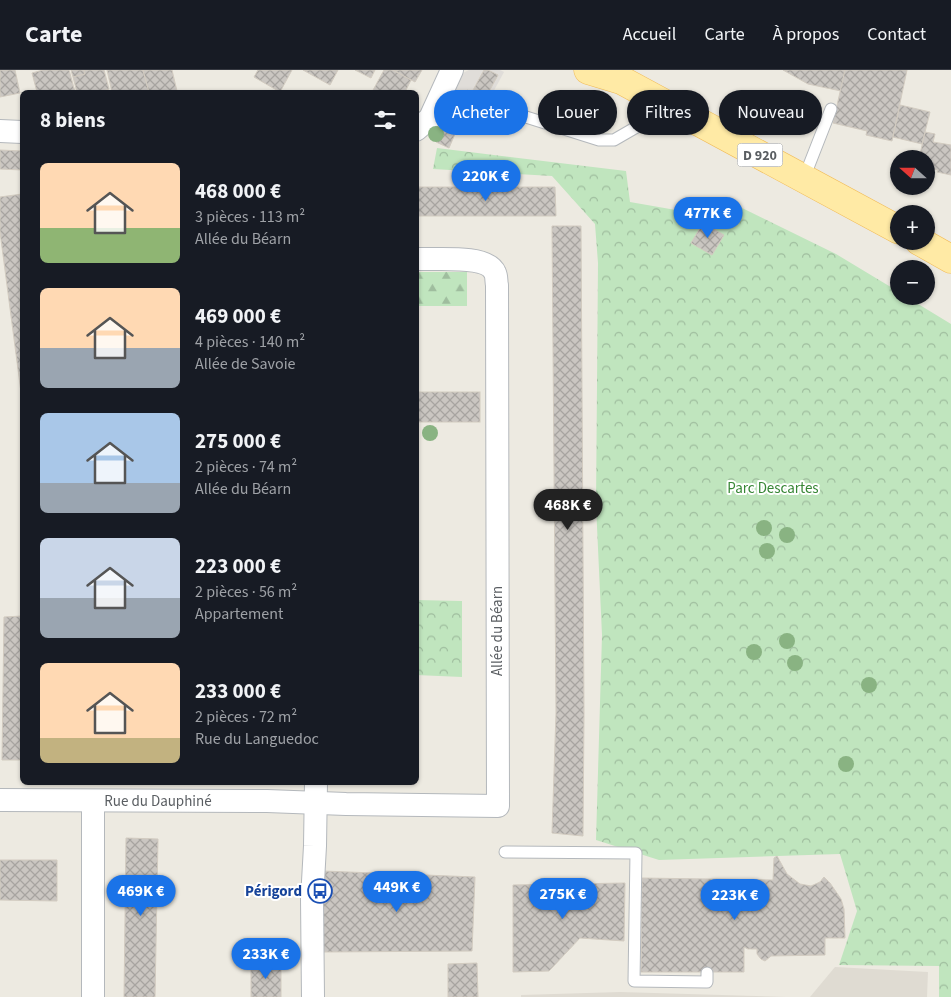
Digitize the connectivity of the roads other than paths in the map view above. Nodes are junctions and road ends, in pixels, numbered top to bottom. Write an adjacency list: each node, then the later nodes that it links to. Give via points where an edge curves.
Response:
1 (452, 70): 4 (street)
2 (588, 70): 3 (main road, D 920)
3 (614, 75): 5 (main road, D 920)
4 (443, 90)
5 (642, 90)
6 (831, 109): 14 (lane)
7 (434, 110): 9 (street)
8 (528, 118): 13 (lane, via 599,140 614,140)
9 (419, 127)
10 (709, 127): 14 (main road, D 920)
11 (0, 131): 12 (street)
12 (20, 132)
13 (627, 132)
14 (804, 178): 15 (main road, D 920)
15 (890, 225)
16 (935, 250): 17 (main road)
17 (951, 259)
18 (419, 260): 19 (street, Allée du Béarn, via 470,260 487,264 495,272 497,285 498,806)
19 (316, 793): 21 (street, Rue du Dauphiné); 25 (street)
20 (0, 800): 21 (street, Rue du Dauphiné)
21 (93, 801): 24 (street)
22 (505, 852): 23 (lane, via 636,853 634,981 707,982)
23 (707, 973)
24 (93, 997)
25 (313, 997)

